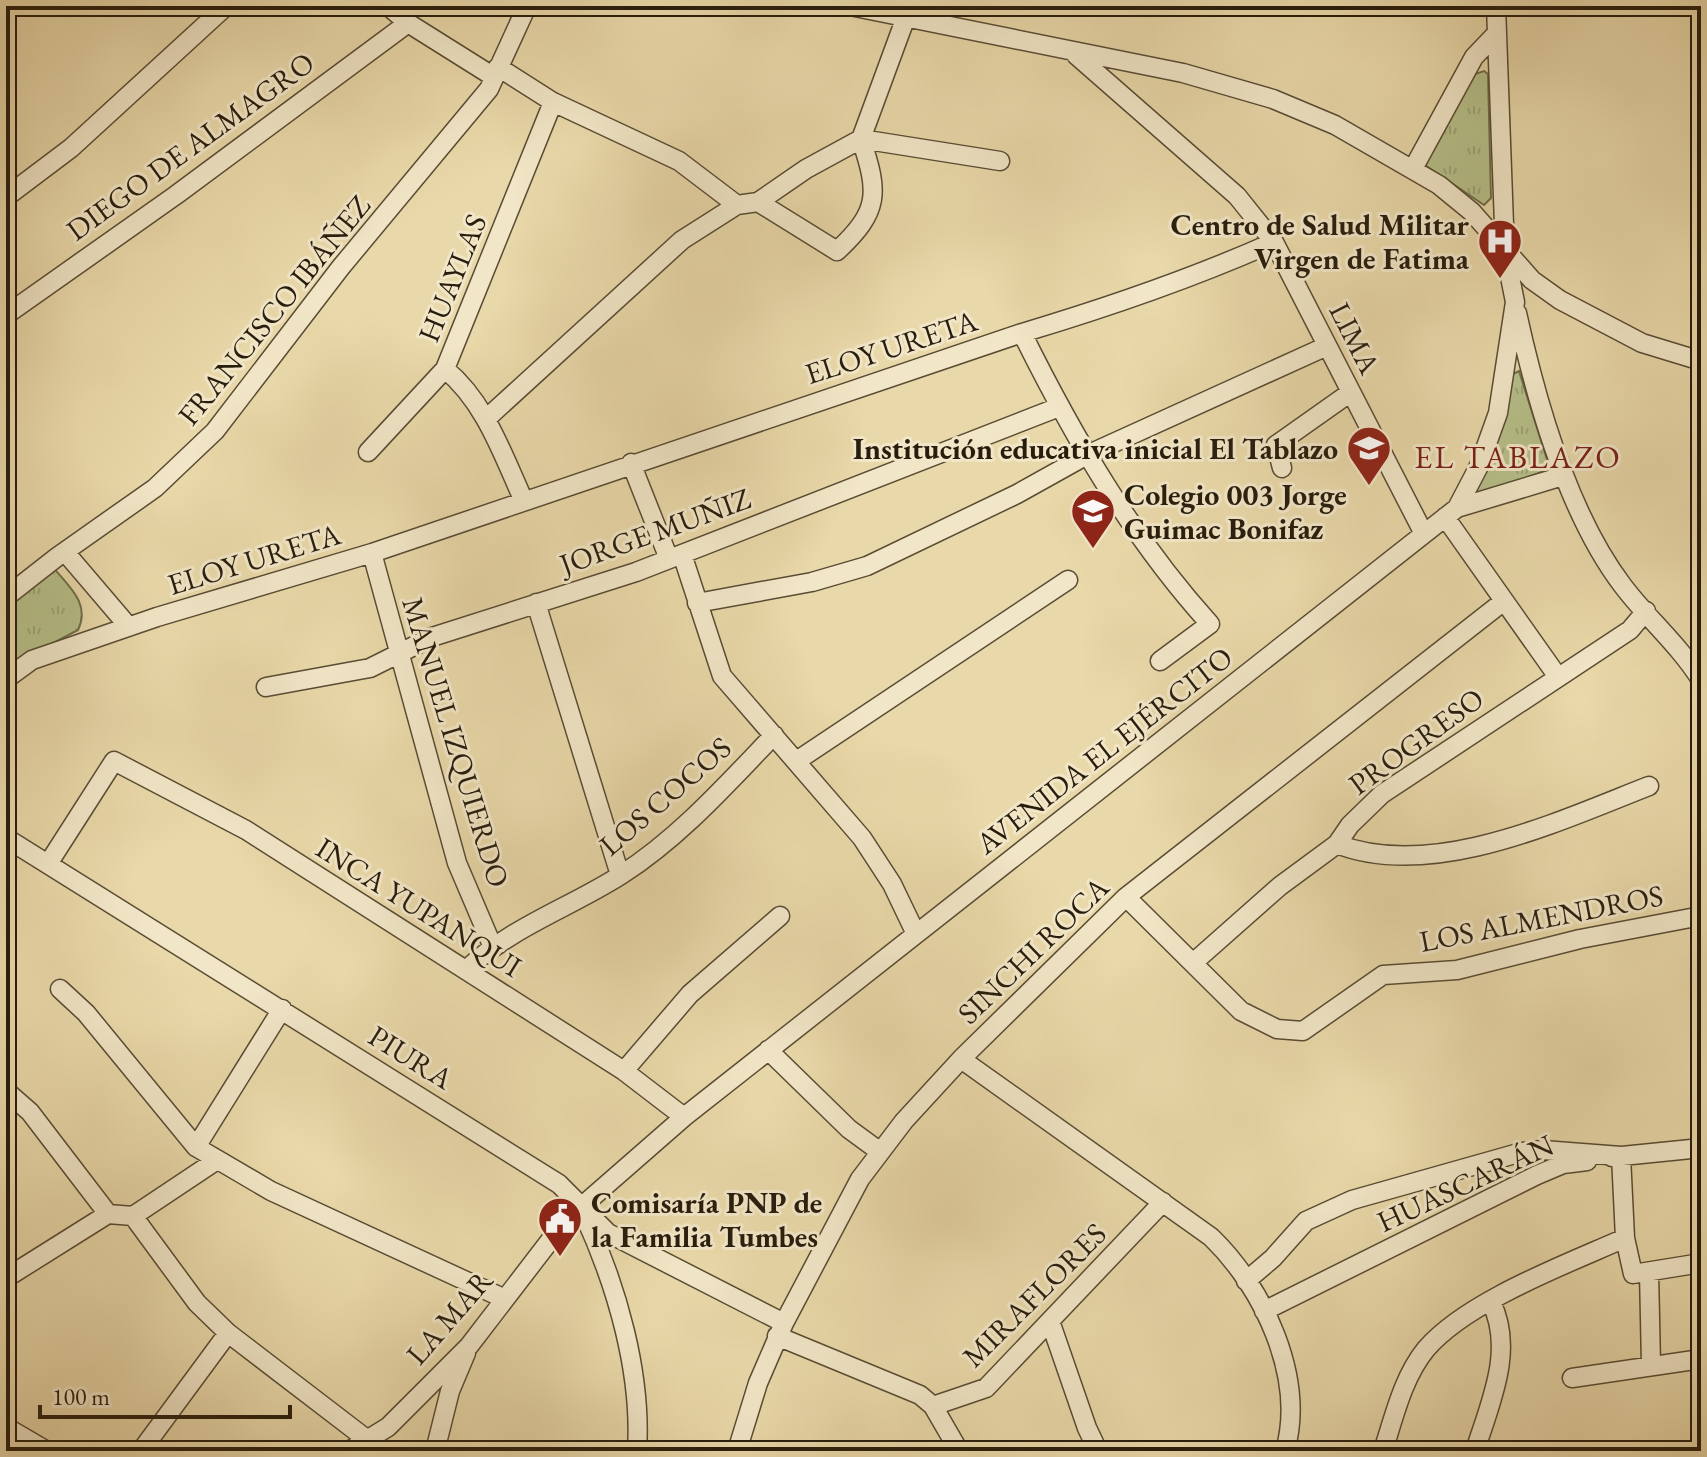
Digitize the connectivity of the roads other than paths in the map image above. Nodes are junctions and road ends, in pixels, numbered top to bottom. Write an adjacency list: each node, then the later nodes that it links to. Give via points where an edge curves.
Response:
1 (226, 6): 15 (street, via 71,148)
2 (388, 6): 7 (street)
3 (527, 6): 10 (street, FRANCISCO IBÁÑEZ)
4 (850, 6): 6 (street)
5 (1496, 6): 8 (street, AVENIDA EL EJÉRCITO)
6 (908, 13): 9 (street); 12 (street)
7 (408, 23): 10 (street); 21 (street, DIEGO DE ALMAGRO)
8 (1497, 33): 14 (street, via 1474,57); 19 (street, AVENIDA EL EJÉRCITO)
9 (1074, 54): 14 (street, via 1183,73 1273,99); 18 (street, LIMA, via 1237,196)
10 (496, 72): 11 (street); 37 (street, FRANCISCO IBÁÑEZ, via 489,89 341,267 215,431 155,488)
11 (553, 102): 17 (street, via 679,161); 25 (street, HUAYLAS)
12 (861, 139): 13 (street); 16 (street); 16 (street, via 873,174 869,212 863,226 837,251)
13 (1000, 161)
14 (1414, 167): 19 (street, via 1472,212)
15 (6, 197)
16 (758, 202): 17 (street)
17 (737, 205): 28 (street, via 682,240 637,278)
18 (1274, 242): 22 (street, ELOY URETA, via 1187,281); 23 (street, LIMA)
19 (1505, 252): 20 (street, AVENIDA EL EJÉRCITO); 24 (street, via 1532,280 1606,326)
20 (1515, 302): 33 (street, via 1529,368); 35 (street, AVENIDA EL EJÉRCITO, via 1498,413 1479,466)
21 (6, 315)
22 (1022, 333): 27 (street); 31 (street, ELOY URETA)
23 (1327, 346): 26 (street, LIMA); 30 (street)
24 (1701, 361)
25 (445, 369): 28 (street, via 464,384); 29 (street, HUAYLAS)
26 (1351, 392): 32 (street, via 1276,445); 36 (street, LIMA)
27 (1059, 407): 30 (street); 39 (street, JORGE MUÑIZ)
28 (486, 419): 34 (street)
29 (368, 452)
30 (1087, 455): 44 (street, via 867,566); 48 (street, via 1210,624)
31 (631, 463): 34 (street, ELOY URETA); 39 (street)
32 (1282, 468)
33 (1563, 476): 35 (street); 45 (street, via 1606,559)
34 (523, 499): 38 (street, ELOY URETA)
35 (1451, 512): 36 (street, AVENIDA EL EJÉRCITO); 42 (street)
36 (1424, 534): 63 (street, AVENIDA EL EJÉRCITO)
37 (65, 552): 41 (street, FRANCISCO IBÁÑEZ); 46 (street)
38 (372, 553): 46 (street, ELOY URETA); 47 (street, MANUEL IZQUIERDO)
39 (676, 556): 43 (street, JORGE MUÑIZ); 44 (street)
40 (1068, 580): 54 (street)
41 (6, 597)
42 (1504, 601): 49 (street); 60 (street, SINCHI ROCA)
43 (536, 603): 47 (street, JORGE MUÑIZ, via 432,637); 59 (street)
44 (697, 603): 53 (street, via 722,676)
45 (1646, 611): 49 (street, PROGRESO, via 1630,630); 51 (street)
46 (129, 627): 50 (street, ELOY URETA, via 32,660)
47 (400, 655): 52 (street, JORGE MUÑIZ, via 370,668); 64 (street, MANUEL IZQUIERDO, via 457,863)
48 (1160, 661)
49 (1558, 677): 57 (street, PROGRESO, via 1382,794)
50 (6, 679)
51 (1701, 680)
52 (266, 687)
53 (774, 735): 54 (street); 59 (street, LOS COCOS, via 683,825)
54 (798, 760): 63 (street, via 862,838)
55 (1649, 786): 57 (street, via 1533,831 1423,855 1364,855)
56 (6, 838): 58 (street, PIURA)
57 (1337, 844): 65 (street, PROGRESO)
58 (48, 864): 66 (street, INCA YUPANQUI, via 114,761 246,830); 68 (street, PIURA)
59 (620, 875): 64 (street, LOS COCOS)
60 (1126, 897): 65 (street, LOS ALMENDROS); 70 (street, SINCHI ROCA)
61 (780, 916): 71 (street, via 690,994)
62 (1701, 916): 65 (street, LOS ALMENDROS, via 1457,970 1383,975 1314,1026 1292,1032 1241,1011)
63 (916, 934): 69 (street, AVENIDA EL EJÉRCITO)
64 (492, 945): 66 (street, LOS COCOS)
65 (1194, 962)
66 (466, 970): 71 (street, INCA YUPANQUI)
67 (60, 989): 74 (street, via 86,1013)
68 (282, 1009): 74 (street); 80 (street, PIURA, via 559,1184)
69 (768, 1050): 73 (street, AVENIDA EL EJÉRCITO); 76 (street)
70 (961, 1059): 76 (street, SINCHI ROCA); 79 (street)
71 (624, 1071): 73 (street, INCA YUPANQUI)
72 (6, 1091): 81 (street, via 39,1122)
73 (684, 1117): 80 (street, AVENIDA EL EJÉRCITO)
74 (196, 1147): 78 (street)
75 (1701, 1148): 77 (street, HUASCARÁN)
76 (879, 1151): 92 (street, SINCHI ROCA, via 840,1213)
77 (1621, 1156): 83 (street); 87 (street, via 1522,1152 1352,1200 1306,1221); 90 (street, HUASCARÁN, via 1563,1164 1537,1175)
78 (217, 1160): 82 (street); 88 (street)
79 (1163, 1202): 87 (street, via 1211,1237 1234,1259); 91 (street, MIRAFLORES)
80 (581, 1207): 88 (street, LA MAR, via 549,1239); 92 (street, PIURA, via 608,1233); 105 (street, via 603,1256 630,1361 638,1411)
81 (108, 1214): 82 (street); 86 (street)
82 (133, 1216): 93 (street, via 197,1303)
83 (1625, 1238): 85 (street); 89 (street)
84 (1701, 1263): 85 (street)
85 (1641, 1273): 96 (street)
86 (6, 1278)
87 (1246, 1281): 90 (street)
88 (505, 1299): 94 (street, LA MAR)
89 (1491, 1302): 110 (street, via 1427,1348 1402,1394); 111 (street, via 1503,1334 1500,1365)
90 (1264, 1311): 109 (street, via 1285,1370 1290,1409)
91 (1050, 1321): 98 (street, MIRAFLORES, via 986,1388); 108 (street)
92 (780, 1330): 98 (street, PIURA); 106 (street, SINCHI ROCA)
93 (228, 1333): 100 (street); 102 (street)
94 (469, 1346): 100 (street, LA MAR); 104 (street, via 450,1391)
95 (1701, 1359): 96 (street)
96 (1651, 1365): 97 (street)
97 (1572, 1378)
98 (933, 1406): 107 (street, PIURA)
99 (6, 1427): 101 (street)
100 (369, 1441): 103 (street, LA MAR)
101 (47, 1451)
102 (141, 1451)
103 (349, 1451)
104 (435, 1451)
105 (637, 1451)
106 (737, 1451)
107 (959, 1451)
108 (1098, 1451)
109 (1285, 1451)
110 (1383, 1451)
111 (1475, 1451)

